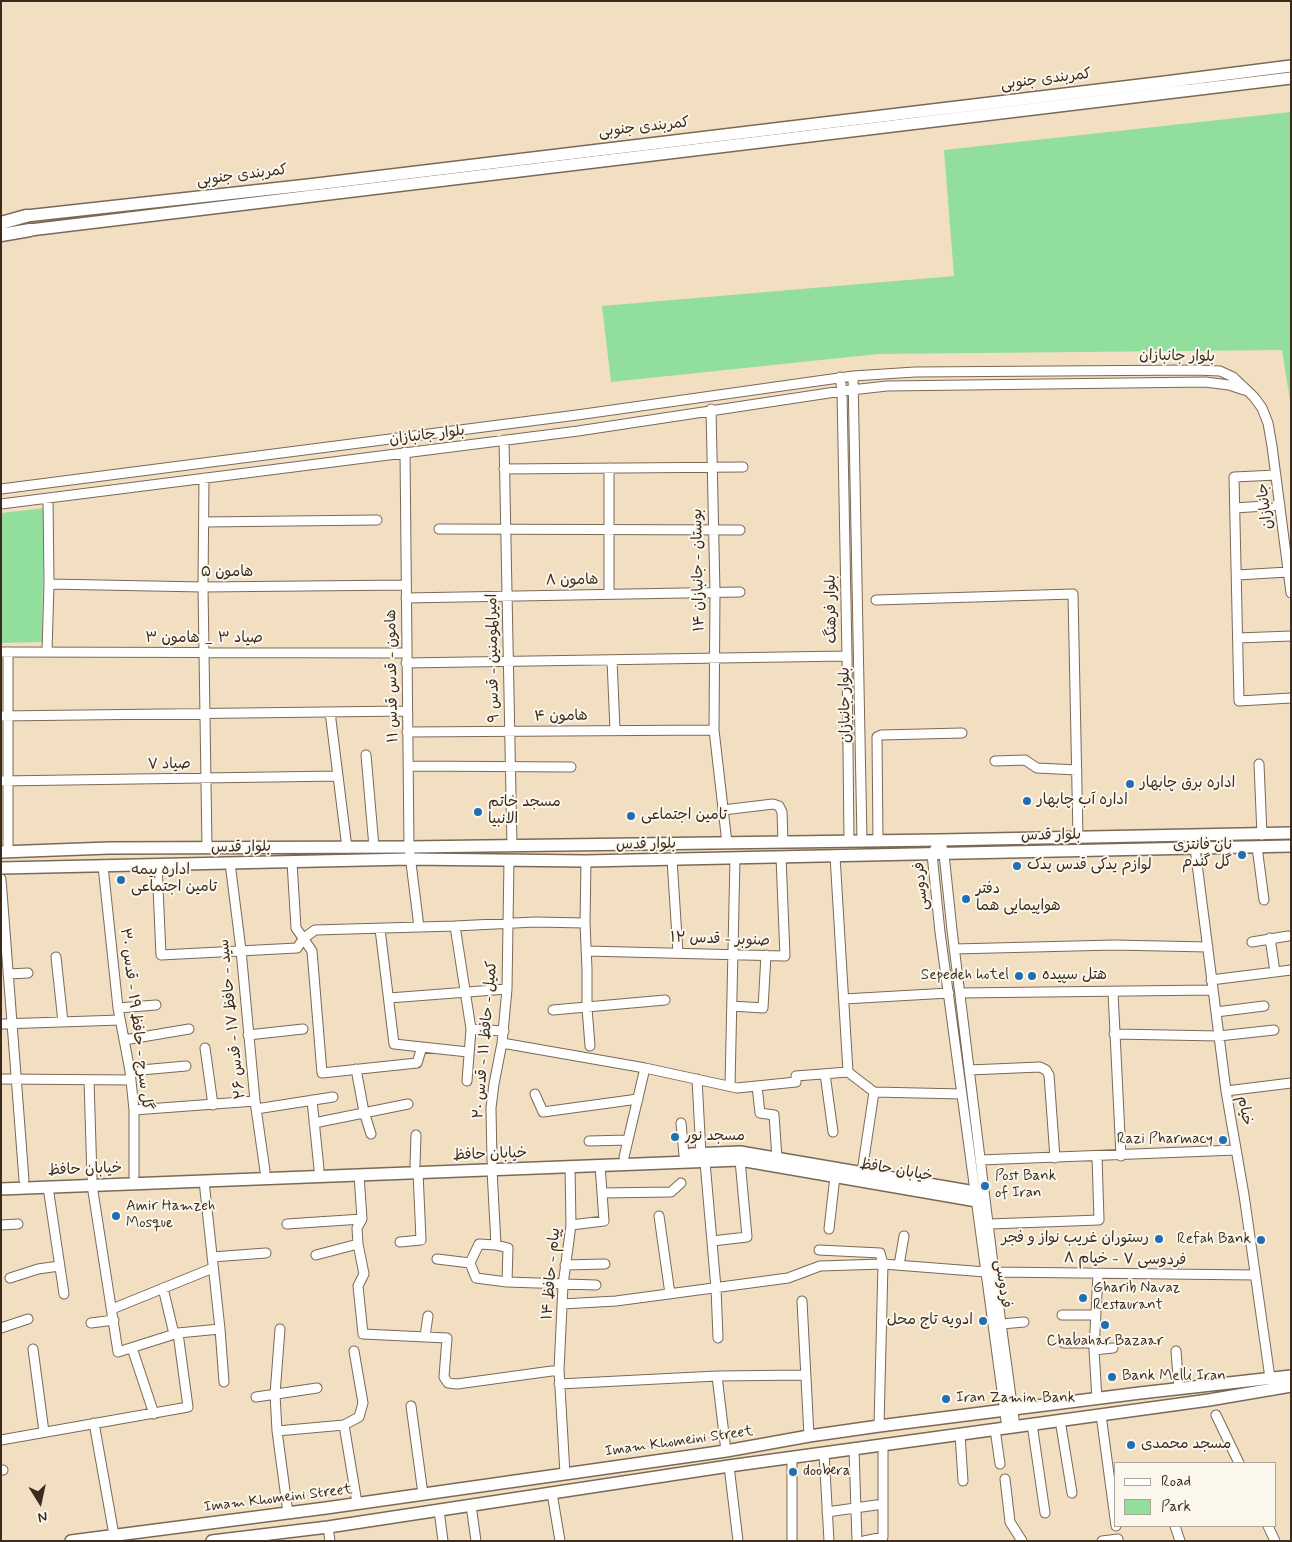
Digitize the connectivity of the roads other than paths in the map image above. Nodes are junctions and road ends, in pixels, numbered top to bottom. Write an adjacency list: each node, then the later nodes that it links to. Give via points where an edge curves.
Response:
1 (1291, 66): 3 (main road, کمربندی جنوبی)
2 (1291, 78): 4 (main road, کمربندی جنوبی)
3 (1165, 82): 4 (main road); 5 (main road, کمربندی جنوبی)
4 (1167, 94): 8 (main road, کمربندی جنوبی)
5 (124, 206): 6 (main road, کمربندی جنوبی); 8 (main road)
6 (56, 213): 7 (main road, کمربندی جنوبی); 10 (main road)
7 (26, 216): 9 (highway, کمربندی جنوبی)
8 (125, 218): 10 (main road, کمربندی جنوبی)
9 (1, 223)
10 (58, 227): 11 (main road, کمربندی جنوبی)
11 (30, 230): 12 (highway, کمربندی جنوبی)
12 (1, 235)
13 (1136, 370): 14 (street, بلوار جانبازان); 17 (street); 21 (street, بلوار جانبازان, via 1220,371 1233,377)
14 (1032, 371): 15 (street, بلوار جانبازان); 18 (street)
15 (853, 376): 16 (street, بلوار جانبازان); 19 (street, بلوار جانبازان)
16 (840, 377): 20 (street, بلوار فرهنگ); 23 (street, بلوار جانبازان)
17 (1135, 384): 18 (street, بلوار جانبازان); 21 (street, بلوار جانبازان, via 1218,383)
18 (1032, 385): 19 (street, بلوار جانبازان, via 887,386)
19 (855, 390): 20 (street, بلوار جانبازان); 24 (street, بلوار جانبازان)
20 (842, 391): 22 (street, بلوار جانبازان); 25 (street, بلوار فرهنگ)
21 (1248, 392): 34 (street, جانبازان, via 1262,408 1268,423)
22 (711, 410): 26 (street, بلوار جانبازان); 31 (street, بوستان - جانبازان ۱۴)
23 (577, 415): 26 (street); 33 (street, بلوار جانبازان)
24 (855, 422): 25 (street, via 848,418); 96 (street, بلوار جانبازان)
25 (842, 423): 67 (street, بلوار فرهنگ)
26 (578, 431): 27 (street, بلوار جانبازان)
27 (504, 440): 28 (street, بلوار جانبازان); 32 (street, امیرالمومنین - قدس ۹)
28 (406, 452): 35 (street, بلوار جانبازان); 52 (street, هامون - قدس قدس ۱۱)
29 (743, 467): 31 (street)
30 (609, 468): 31 (street); 32 (street); 46 (street)
31 (711, 468): 47 (street, بوستان - جانبازان ۱۴)
32 (504, 470): 45 (street, امیرالمومنین - قدس ۹)
33 (108, 474): 36 (street, بلوار جانبازان); 37 (street)
34 (1276, 475): 40 (street, جانبازان); 41 (street, via 1234,477)
35 (204, 478): 37 (street, بلوار جانبازان); 43 (street)
36 (1, 489)
37 (110, 490): 38 (street, بلوار جانبازان)
38 (48, 498): 39 (street, بلوار جانبازان); 51 (street)
39 (1, 504)
40 (1280, 505): 41 (street); 49 (street, جانبازان)
41 (1235, 508): 50 (street)
42 (377, 520): 43 (street)
43 (204, 522): 53 (street)
44 (439, 529): 45 (street)
45 (505, 530): 46 (street); 58 (street, امیرالمومنین - قدس ۹)
46 (609, 530): 47 (street); 57 (street)
47 (713, 530): 48 (street); 54 (street, بوستان - جانبازان ۱۴)
48 (740, 530)
49 (1288, 572): 50 (street); 56 (street, جانبازان)
50 (1236, 575): 62 (street)
51 (49, 584): 53 (street, هامون ۵); 64 (street)
52 (406, 585): 53 (street, هامون ۵); 59 (street, هامون - قدس قدس ۱۱)
53 (203, 587): 65 (street)
54 (715, 592): 55 (street, هامون ۸); 57 (street, هامون ۸); 68 (street, بوستان - جانبازان ۱۴)
55 (740, 592)
56 (1291, 593)
57 (609, 594): 58 (street, هامون ۸)
58 (506, 596): 59 (street, هامون ۸); 70 (street, امیرالمومنین - قدس ۹)
59 (406, 598): 66 (street, هامون - قدس قدس ۱۱)
60 (876, 600): 88 (street, via 1074,594)
61 (1291, 636): 62 (street)
62 (1238, 638): 72 (street, via 1239,701)
63 (5, 652): 64 (street, صیاد ۳ _ هامون ۳); 76 (street)
64 (47, 652): 65 (street, صیاد ۳ _ هامون ۳)
65 (204, 652): 66 (street, صیاد ۳ _ هامون ۳); 75 (street)
66 (406, 653): 71 (street, هامون - قدس قدس ۱۱)
67 (847, 656): 68 (street); 99 (street, بلوار فرهنگ)
68 (714, 658): 69 (street); 78 (street, بوستان - جانبازان ۱۴)
69 (612, 660): 70 (street); 77 (street)
70 (508, 662): 71 (street); 80 (street, امیرالمومنین - قدس ۹)
71 (406, 663): 73 (street, هامون - قدس قدس ۱۱)
72 (1291, 698)
73 (406, 711): 74 (street); 79 (street, هامون - قدس قدس ۱۱)
74 (330, 712): 75 (street); 89 (street)
75 (205, 713): 76 (street); 90 (street)
76 (5, 716): 91 (street)
77 (615, 730): 78 (street, هامون ۴); 80 (street, هامون ۴)
78 (714, 730): 92 (street, بوستان - جانبازان ۱۴)
79 (407, 732): 80 (street, هامون ۴); 85 (street, هامون - قدس قدس ۱۱)
80 (509, 732): 86 (street, امیرالمومنین - قدس ۹)
81 (962, 733): 97 (street, via 877,737)
82 (366, 755): 104 (street)
83 (995, 761): 88 (street, via 1025,760 1037,768)
84 (1259, 764): 94 (street)
85 (408, 766): 86 (street); 105 (street, هامون - قدس قدس ۱۱)
86 (510, 766): 87 (street); 102 (street, امیرالمومنین - قدس ۹)
87 (571, 766)
88 (1077, 770): 95 (street)
89 (338, 776): 90 (street, صیاد ۷); 108 (street)
90 (206, 778): 91 (street, صیاد ۷); 107 (street)
91 (5, 781): 111 (street)
92 (724, 810): 100 (street, بوستان - جانبازان ۱۴); 101 (street, via 779,806)
93 (1291, 833): 94 (main road, بلوار قدس)
94 (1262, 835): 95 (main road, بلوار قدس)
95 (1078, 837): 98 (main road, بلوار قدس); 110 (main road)
96 (862, 840): 97 (main road, بلوار قدس); 99 (main road, بلوار قدس)
97 (878, 840): 98 (main road, بلوار قدس)
98 (940, 840): 112 (street, فردوسی); 113 (street, فردوسی)
99 (849, 841): 101 (main road, بلوار قدس)
100 (727, 842): 101 (main road, بلوار قدس); 102 (main road, بلوار قدس)
101 (783, 842)
102 (512, 846): 105 (main road, بلوار قدس)
103 (1291, 846): 106 (main road, بلوار قدس)
104 (374, 847): 105 (main road, بلوار قدس); 108 (main road, بلوار قدس)
105 (409, 847): 117 (street, هامون - قدس قدس ۱۱)
106 (1257, 847): 109 (main road, بلوار قدس); 127 (street)
107 (207, 848): 108 (main road, بلوار قدس); 111 (main road, بلوار قدس)
108 (347, 848)
109 (1195, 848): 110 (main road, بلوار قدس); 138 (street, خیام)
110 (1078, 851): 113 (main road, بلوار قدس)
111 (5, 852)
112 (932, 854): 113 (main road, بلوار قدس); 114 (main road, بلوار قدس); 155 (street, فردوسی)
113 (944, 854): 139 (street, فردوسی)
114 (835, 856): 115 (main road, بلوار قدس); 158 (street)
115 (781, 857): 116 (main road, بلوار قدس); 144 (street, صنوبر - قدس ۱۲, via 785,956)
116 (735, 858): 118 (main road, بلوار قدس); 143 (street)
117 (409, 859): 119 (main road, بلوار قدس); 121 (main road, بلوار قدس); 131 (street, هامون - قدس قدس ۱۱)
118 (672, 859): 120 (main road, بلوار قدس); 142 (street)
119 (509, 860): 120 (main road, بلوار قدس); 128 (street, کمیل - حافظ ۱۱ - قدس ۲۰)
120 (586, 861): 129 (street)
121 (292, 862): 122 (main road, بلوار قدس); 135 (street, via 296,928)
122 (230, 863): 123 (main road, بلوار قدس); 140 (street, سید - حافظ ۱۷ - قدس ۲۶)
123 (157, 865): 124 (main road, بلوار قدس); 140 (street, via 161,955)
124 (103, 866): 125 (main road, بلوار قدس); 163 (street, گل سرج - حافظ ۱۹ - قدس ۳۰)
125 (1, 868)
126 (1, 879): 134 (street)
127 (1264, 900)
128 (509, 923): 129 (street); 130 (street); 151 (street, کمیل - حافظ ۱۱ - قدس ۲۰)
129 (585, 923): 141 (street)
130 (456, 926): 131 (street); 153 (street)
131 (419, 927): 132 (street)
132 (380, 928): 135 (street, via 315,930); 157 (street)
133 (1288, 936): 136 (street)
134 (4, 937): 149 (street)
135 (304, 938): 140 (street, via 297,948); 187 (street, via 312,951 322,1073)
136 (1270, 938): 137 (street); 147 (street)
137 (1252, 942)
138 (1208, 947): 139 (street, via 1114,945); 150 (street, خیام)
139 (954, 949): 156 (street, فردوسی)
140 (241, 950): 177 (street, سید - حافظ ۱۷ - قدس ۲۶)
141 (586, 951): 142 (street, صنوبر - قدس ۱۲); 164 (street)
142 (678, 953): 143 (street, صنوبر - قدس ۱۲)
143 (733, 954): 144 (street, صنوبر - قدس ۱۲); 161 (street)
144 (766, 955): 161 (street, via 764,1008)
145 (56, 956): 168 (street)
146 (1291, 970): 147 (street)
147 (1275, 972): 150 (street)
148 (28, 973): 149 (street)
149 (8, 974): 170 (street)
150 (1212, 980): 152 (street, خیام)
151 (507, 989): 153 (street); 175 (street, کمیل - حافظ ۱۱ - قدس ۲۰)
152 (1213, 990): 154 (street); 166 (street, خیام)
153 (466, 992): 157 (street); 173 (street)
154 (1113, 992): 156 (street); 176 (street)
155 (949, 993): 158 (street); 203 (street, فردوسی)
156 (960, 993): 188 (street, فردوسی)
157 (389, 998): 182 (street, via 394,1044)
158 (844, 999): 189 (street)
159 (665, 1000): 164 (street)
160 (156, 1005): 163 (street)
161 (732, 1006): 198 (street)
162 (1264, 1006): 166 (street)
163 (118, 1008): 167 (street, گل سرج - حافظ ۱۹ - قدس ۳۰)
164 (587, 1008): 165 (street); 181 (street)
165 (553, 1010)
166 (1216, 1012): 178 (street, خیام)
167 (120, 1020): 168 (street); 179 (street, گل سرج - حافظ ۱۹ - قدس ۳۰)
168 (63, 1022): 170 (street)
169 (1, 1024): 170 (street)
170 (12, 1024): 192 (street)
171 (188, 1028): 179 (street)
172 (303, 1029): 177 (street)
173 (471, 1029): 175 (street); 184 (street)
174 (1274, 1030): 178 (street)
175 (504, 1031): 180 (street, کمیل - حافظ ۱۱ - قدس ۲۰)
176 (1114, 1034): 178 (street); 222 (street)
177 (248, 1035): 209 (street, سید - حافظ ۱۷ - قدس ۲۶)
178 (1219, 1036): 200 (street, خیام)
179 (124, 1040): 191 (street, گل سرج - حافظ ۱۹ - قدس ۳۰)
180 (502, 1043): 186 (street); 229 (street, کمیل - حافظ ۱۱ - قدس ۲۰, via 491,1108)
181 (590, 1046)
182 (422, 1047): 184 (street); 187 (street, via 417,1063)
183 (205, 1048): 208 (street)
184 (468, 1052): 196 (street)
185 (186, 1066): 191 (street)
186 (645, 1068): 194 (street); 205 (street)
187 (356, 1069): 211 (street)
188 (970, 1070): 226 (street, via 1040,1067 1046,1070); 228 (street, فردوسی)
189 (848, 1072): 190 (street); 201 (street)
190 (825, 1074): 199 (street, via 796,1076 796,1082); 214 (street)
191 (130, 1076): 195 (street); 210 (street, گل سرج - حافظ ۱۹ - قدس ۳۰)
192 (16, 1078): 193 (street); 195 (street); 239 (street)
193 (1, 1079)
194 (697, 1079): 198 (street); 224 (street)
195 (89, 1080): 241 (street)
196 (466, 1081)
197 (1291, 1083): 200 (street)
198 (730, 1086): 199 (street)
199 (756, 1086): 225 (street, via 760,1112 774,1115)
200 (1226, 1091): 219 (street, خیام)
201 (874, 1092): 203 (street); 235 (street)
202 (535, 1094): 205 (street, via 543,1112)
203 (962, 1094): 247 (street, فردوسی)
204 (333, 1097): 206 (street)
205 (638, 1099): 217 (street)
206 (312, 1100): 209 (street); 213 (street)
207 (408, 1104): 211 (street)
208 (214, 1105): 209 (street); 210 (street)
209 (255, 1105): 234 (street, سید - حافظ ۱۷ - قدس ۲۶)
210 (134, 1110): 237 (street, گل سرج - حافظ ۱۹ - قدس ۳۰)
211 (364, 1112): 213 (street); 215 (street)
212 (681, 1122): 220 (street)
213 (314, 1123): 232 (street)
214 (833, 1132)
215 (371, 1134)
216 (416, 1135): 233 (street)
217 (628, 1140): 218 (street); 223 (street)
218 (589, 1141)
219 (1236, 1150): 222 (street); 275 (street, خیام)
220 (684, 1155): 223 (main road, خیابان حافظ); 224 (main road, خیابان حافظ)
221 (1097, 1156): 222 (street); 226 (street); 252 (street, via 1099,1220)
222 (1121, 1156)
223 (624, 1157): 229 (main road, خیابان حافظ)
224 (703, 1158): 225 (main road, خیابان حافظ, via 740,1152); 227 (main road, خیابان حافظ); 231 (main road, خیابان حافظ); 257 (street)
225 (777, 1158): 235 (main road, خیابان حافظ)
226 (1055, 1158): 228 (street)
227 (740, 1160): 238 (main road, خیابان حافظ); 257 (street, via 747,1237)
228 (980, 1160): 252 (street, فردوسی)
229 (492, 1166): 230 (main road, خیابان حافظ); 233 (main road, خیابان حافظ); 260 (street, کمیل - حافظ ۱۱ - قدس ۲۰)
230 (570, 1166): 231 (main road, خیابان حافظ); 254 (street, پیام - حافظ ۱۴)
231 (600, 1166): 246 (street)
232 (319, 1169): 233 (main road, خیابان حافظ); 234 (main road, خیابان حافظ)
233 (417, 1169): 236 (main road, خیابان حافظ); 258 (street, via 421,1240)
234 (266, 1171): 237 (main road, خیابان حافظ)
235 (862, 1172): 247 (main road, خیابان حافظ)
236 (359, 1175): 242 (main road, خیابان حافظ); 249 (street)
237 (134, 1176): 241 (main road, خیابان حافظ)
238 (835, 1176): 247 (main road, خیابان حافظ); 255 (street)
239 (24, 1180): 240 (main road, خیابان حافظ); 241 (main road, خیابان حافظ)
240 (1, 1181)
241 (92, 1181): 242 (main road, خیابان حافظ); 244 (main road, خیابان حافظ); 286 (street)
242 (204, 1181): 264 (street)
243 (681, 1183): 246 (street, via 671,1192)
244 (48, 1187): 245 (main road, خیابان حافظ); 271 (street)
245 (1, 1189)
246 (602, 1193): 254 (street, via 604,1221)
247 (976, 1197): 273 (street, فردوسی)
248 (659, 1216): 283 (street)
249 (362, 1219): 251 (street); 259 (street, via 357,1228)
250 (18, 1224): 253 (street)
251 (287, 1224)
252 (989, 1224): 273 (street, فردوسی)
253 (1, 1225)
254 (571, 1225): 269 (street, پیام - حافظ ۱۴)
255 (829, 1230)
256 (904, 1236): 270 (street)
257 (712, 1241): 281 (street)
258 (400, 1242)
259 (358, 1244): 263 (street); 299 (street, via 364,1274 358,1286 363,1334)
260 (496, 1244): 266 (street, via 479,1244); 277 (street, via 508,1248)
261 (819, 1250): 268 (street, via 880,1253)
262 (266, 1253): 264 (street)
263 (316, 1255)
264 (212, 1257): 272 (street)
265 (437, 1259): 266 (street)
266 (470, 1263): 277 (street, via 476,1278)
267 (605, 1264): 269 (street)
268 (883, 1264): 270 (street, فردوسی ۷ - خیام ۸); 281 (street, فردوسی ۷ - خیام ۸, via 820,1266 788,1278); 331 (street)
269 (565, 1265): 278 (street, پیام - حافظ ۱۴)
270 (899, 1265): 273 (street, فردوسی ۷ - خیام ۸)
271 (60, 1266): 276 (street); 282 (street)
272 (213, 1268): 280 (street); 296 (street)
273 (990, 1272): 274 (street, فردوسی ۷ - خیام ۸); 294 (street, فردوسی); 322 (street, فردوسی)
274 (1098, 1274): 275 (street, فردوسی ۷ - خیام ۸); 288 (street)
275 (1255, 1275): 312 (street, خیام)
276 (10, 1278)
277 (507, 1282): 278 (street)
278 (563, 1285): 279 (street); 285 (street, پیام - حافظ ۱۴)
279 (596, 1285)
280 (163, 1288): 286 (street); 298 (street)
281 (716, 1288): 283 (street, فردوسی ۷ - خیام ۸); 300 (street)
282 (64, 1294)
283 (670, 1294): 285 (street, فردوسی ۷ - خیام ۸)
284 (802, 1301): 309 (street)
285 (562, 1304): 308 (street, پیام - حافظ ۱۴)
286 (112, 1309): 291 (street)
287 (1062, 1315): 288 (street)
288 (1095, 1315): 302 (street)
289 (428, 1316): 299 (street)
290 (28, 1319): 295 (street)
291 (114, 1320): 293 (street); 303 (street, via 118,1352)
292 (1024, 1322): 294 (street)
293 (91, 1323)
294 (1002, 1324): 322 (street, فردوسی)
295 (1, 1328)
296 (220, 1329): 298 (street); 313 (street)
297 (280, 1329): 318 (street)
298 (176, 1334): 303 (street); 323 (street, via 188,1407)
299 (425, 1336): 308 (street, via 448,1338 444,1377 448,1383)
300 (718, 1338)
301 (1064, 1343): 302 (street)
302 (1094, 1347): 304 (street); 320 (street)
303 (132, 1348): 323 (street)
304 (1113, 1348)
305 (33, 1349): 334 (street)
306 (354, 1351): 330 (street, via 363,1402 359,1417)
307 (1176, 1351): 317 (street)
308 (559, 1370): 314 (street, پیام - حافظ ۱۴)
309 (805, 1375): 310 (street); 336 (street)
310 (717, 1376): 314 (street); 340 (street)
311 (1291, 1376): 312 (main road, Imam Khomeini Street)
312 (1270, 1378): 317 (main road, Imam Khomeini Street)
313 (224, 1382)
314 (559, 1384): 346 (street, پیام - حافظ ۱۴)
315 (1291, 1386): 324 (main road, Imam Khomeini Street)
316 (317, 1388): 318 (street)
317 (1179, 1389): 320 (main road, Imam Khomeini Street)
318 (275, 1394): 319 (street); 333 (street)
319 (256, 1397)
320 (1097, 1399): 322 (main road, Imam Khomeini Street)
321 (411, 1406): 353 (street)
322 (1009, 1410): 326 (main road, Imam Khomeini Street); 332 (street)
323 (154, 1414): 328 (street)
324 (1101, 1415): 327 (main road, Imam Khomeini Street); 350 (street)
325 (1216, 1415): 343 (street)
326 (948, 1417): 331 (main road, Imam Khomeini Street); 335 (main road)
327 (1060, 1420): 329 (main road, Imam Khomeini Street); 352 (street)
328 (94, 1423): 334 (street); 369 (street)
329 (1032, 1424): 332 (main road, Imam Khomeini Street); 363 (street)
330 (344, 1425): 333 (street); 356 (street)
331 (879, 1426): 336 (main road, Imam Khomeini Street)
332 (1006, 1428): 335 (main road, Imam Khomeini Street); 344 (street)
333 (277, 1430): 362 (street)
334 (44, 1432): 337 (street)
335 (955, 1435): 338 (main road, Imam Khomeini Street); 348 (street)
336 (809, 1436): 340 (main road, Imam Khomeini Street)
337 (1, 1440)
338 (883, 1445): 339 (main road, Imam Khomeini Street); 357 (street)
339 (854, 1449): 341 (main road, Imam Khomeini Street); 359 (street)
340 (726, 1451): 346 (main road, Imam Khomeini Street)
341 (824, 1453): 342 (main road, Imam Khomeini Street); 361 (street)
342 (792, 1457): 345 (main road, Imam Khomeini Street); 379 (street)
343 (1239, 1462)
344 (1000, 1464)
345 (730, 1466): 351 (main road, Imam Khomeini Street); 378 (street)
346 (565, 1474): 349 (main road, Imam Khomeini Street)
347 (1005, 1479): 383 (street, via 1010,1522)
348 (963, 1481)
349 (496, 1484): 353 (main road, Imam Khomeini Street); 354 (main road)
350 (1113, 1488): 355 (street)
351 (552, 1493): 354 (main road, Imam Khomeini Street); 377 (street)
352 (1072, 1493)
353 (423, 1494): 356 (main road, Imam Khomeini Street)
354 (499, 1501): 358 (main road, Imam Khomeini Street)
355 (1114, 1501)
356 (357, 1503): 362 (main road, Imam Khomeini Street)
357 (883, 1504): 359 (street); 382 (street, via 883,1538)
358 (471, 1505): 360 (main road, Imam Khomeini Street); 376 (street)
359 (856, 1508): 361 (street); 381 (street)
360 (439, 1510): 365 (main road, Imam Khomeini Street); 375 (street)
361 (827, 1512): 380 (street)
362 (288, 1513): 364 (main road, Imam Khomeini Street)
363 (1044, 1513)
364 (240, 1519): 369 (main road, Imam Khomeini Street); 370 (main road)
365 (328, 1527): 370 (main road, Imam Khomeini Street); 374 (street)
366 (1116, 1527): 371 (street)
367 (1176, 1527): 385 (street)
368 (1268, 1527): 386 (street)
369 (114, 1535): 372 (main road, Imam Khomeini Street)
370 (242, 1537): 373 (main road, Imam Khomeini Street)
371 (1118, 1540): 384 (street)
372 (71, 1541)
373 (212, 1541)
374 (330, 1541)
375 (443, 1541)
376 (476, 1541)
377 (560, 1541)
378 (738, 1541)
379 (792, 1541)
380 (829, 1541)
381 (857, 1541)
382 (864, 1541)
383 (1022, 1541)
384 (1102, 1541)
385 (1180, 1541)
386 (1275, 1541)

